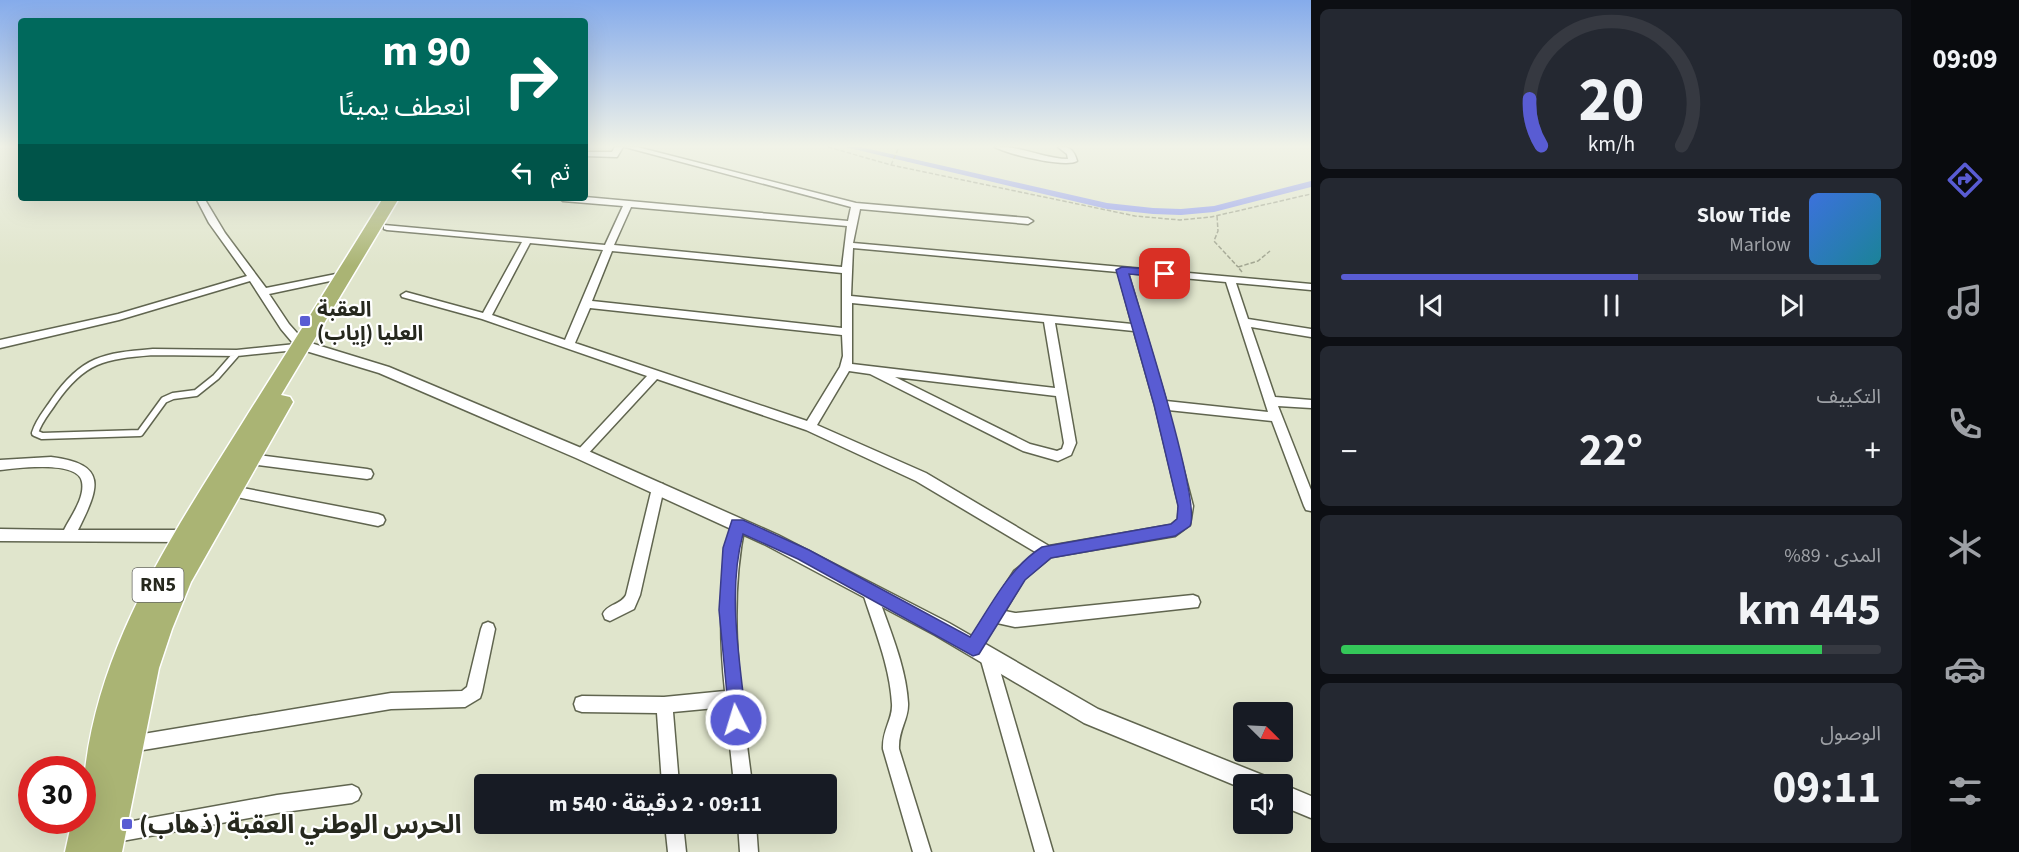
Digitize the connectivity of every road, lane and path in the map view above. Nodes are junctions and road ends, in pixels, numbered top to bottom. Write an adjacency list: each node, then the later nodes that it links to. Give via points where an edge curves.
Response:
1 (782, 187): 9 (street)
2 (995, 187): 10 (path, via 1135,216 1180,220)
3 (1311, 194): 10 (path)
4 (588, 200): 8 (street)
5 (202, 201): 22 (street)
6 (389, 201): 21 (highway, RN5)
7 (401, 201): 13 (highway, RN5)
8 (628, 204): 12 (street); 16 (street)
9 (856, 206): 11 (street); 12 (street)
10 (1217, 216): 18 (path, via 1214,241)
11 (1028, 221)
12 (850, 224): 15 (street)
13 (387, 227): 14 (street); 38 (highway, RN5)
14 (527, 241): 16 (street); 30 (street)
15 (849, 245): 19 (street); 20 (street)
16 (607, 247): 19 (street); 29 (street)
17 (1270, 251): 18 (path, via 1258,261)
18 (1238, 267): 24 (path)
19 (846, 270): 28 (street)
20 (1122, 270): 23 (street); 33 (street)
21 (346, 275): 26 (street); 38 (highway, RN5)
22 (253, 277): 26 (street); 36 (street, via 161,306)
23 (1230, 280): 24 (street); 32 (street)
24 (1248, 282): 25 (street)
25 (1311, 286)
26 (263, 292): 38 (street, via 290,335)
27 (406, 295): 30 (street)
28 (849, 300): 31 (street); 34 (street)
29 (587, 304): 34 (street); 37 (street)
30 (486, 317): 37 (street)
31 (1049, 318): 33 (street); 43 (street)
32 (1242, 322): 35 (street); 44 (street)
33 (1138, 328): 46 (street)
34 (848, 332): 40 (street)
35 (1311, 333)
36 (0, 344)
37 (569, 344): 42 (street)
38 (308, 347): 39 (lane); 49 (street, via 384,370); 50 (highway, RN5); 60 (highway, RN5)
39 (238, 352): 39 (lane, via 227,369 196,393 166,398 150,425 140,433 35,433 70,378 107,357)
40 (846, 367): 41 (street); 48 (street)
41 (874, 371): 43 (street); 43 (street, via 1027,448 1058,456 1067,452 1070,442)
42 (655, 375): 48 (street); 49 (street)
43 (1062, 393)
44 (1270, 401): 45 (street); 47 (street)
45 (1311, 404)
46 (1161, 405): 47 (street); 61 (street, via 1185,506 1185,521 1175,530)
47 (1276, 417): 55 (street)
48 (810, 427): 61 (street, via 921,477)
49 (581, 454): 53 (street)
50 (251, 459): 52 (street); 54 (highway, RN5)
51 (0, 465): 59 (street, via 48,462 81,468 89,483)
52 (367, 474)
53 (658, 488): 57 (street); 64 (street, via 633,595 629,604)
54 (232, 491): 56 (street); 71 (highway, RN5, via 182,577 159,629 145,668)
55 (1311, 506)
56 (378, 520)
57 (738, 525): 62 (street, via 804,554); 68 (street, via 728,576)
58 (0, 535): 59 (street)
59 (68, 536): 60 (street)
60 (185, 536): 81 (highway, RN5, via 125,659)
61 (1048, 552): 65 (street, via 1020,575)
62 (869, 590): 67 (street); 84 (street, via 899,696 898,716 889,734 891,748)
63 (1193, 602): 65 (street, via 1015,620)
64 (610, 614)
65 (994, 615): 67 (street)
66 (488, 629): 71 (street, via 474,692 465,699 391,702)
67 (981, 652): 74 (street, via 1091,716); 85 (street)
68 (734, 698): 70 (street); 73 (street)
69 (582, 704): 70 (street)
70 (664, 705): 72 (street)
71 (129, 744): 80 (highway, RN5)
72 (669, 774)
73 (742, 774)
74 (1233, 774)
75 (352, 794): 80 (street, via 277,804)
76 (1293, 800): 77 (street)
77 (1311, 807)
78 (675, 834): 82 (street)
79 (748, 834): 83 (street)
80 (108, 843)
81 (81, 852)
82 (677, 852)
83 (749, 852)
84 (922, 852)
85 (1044, 852)

